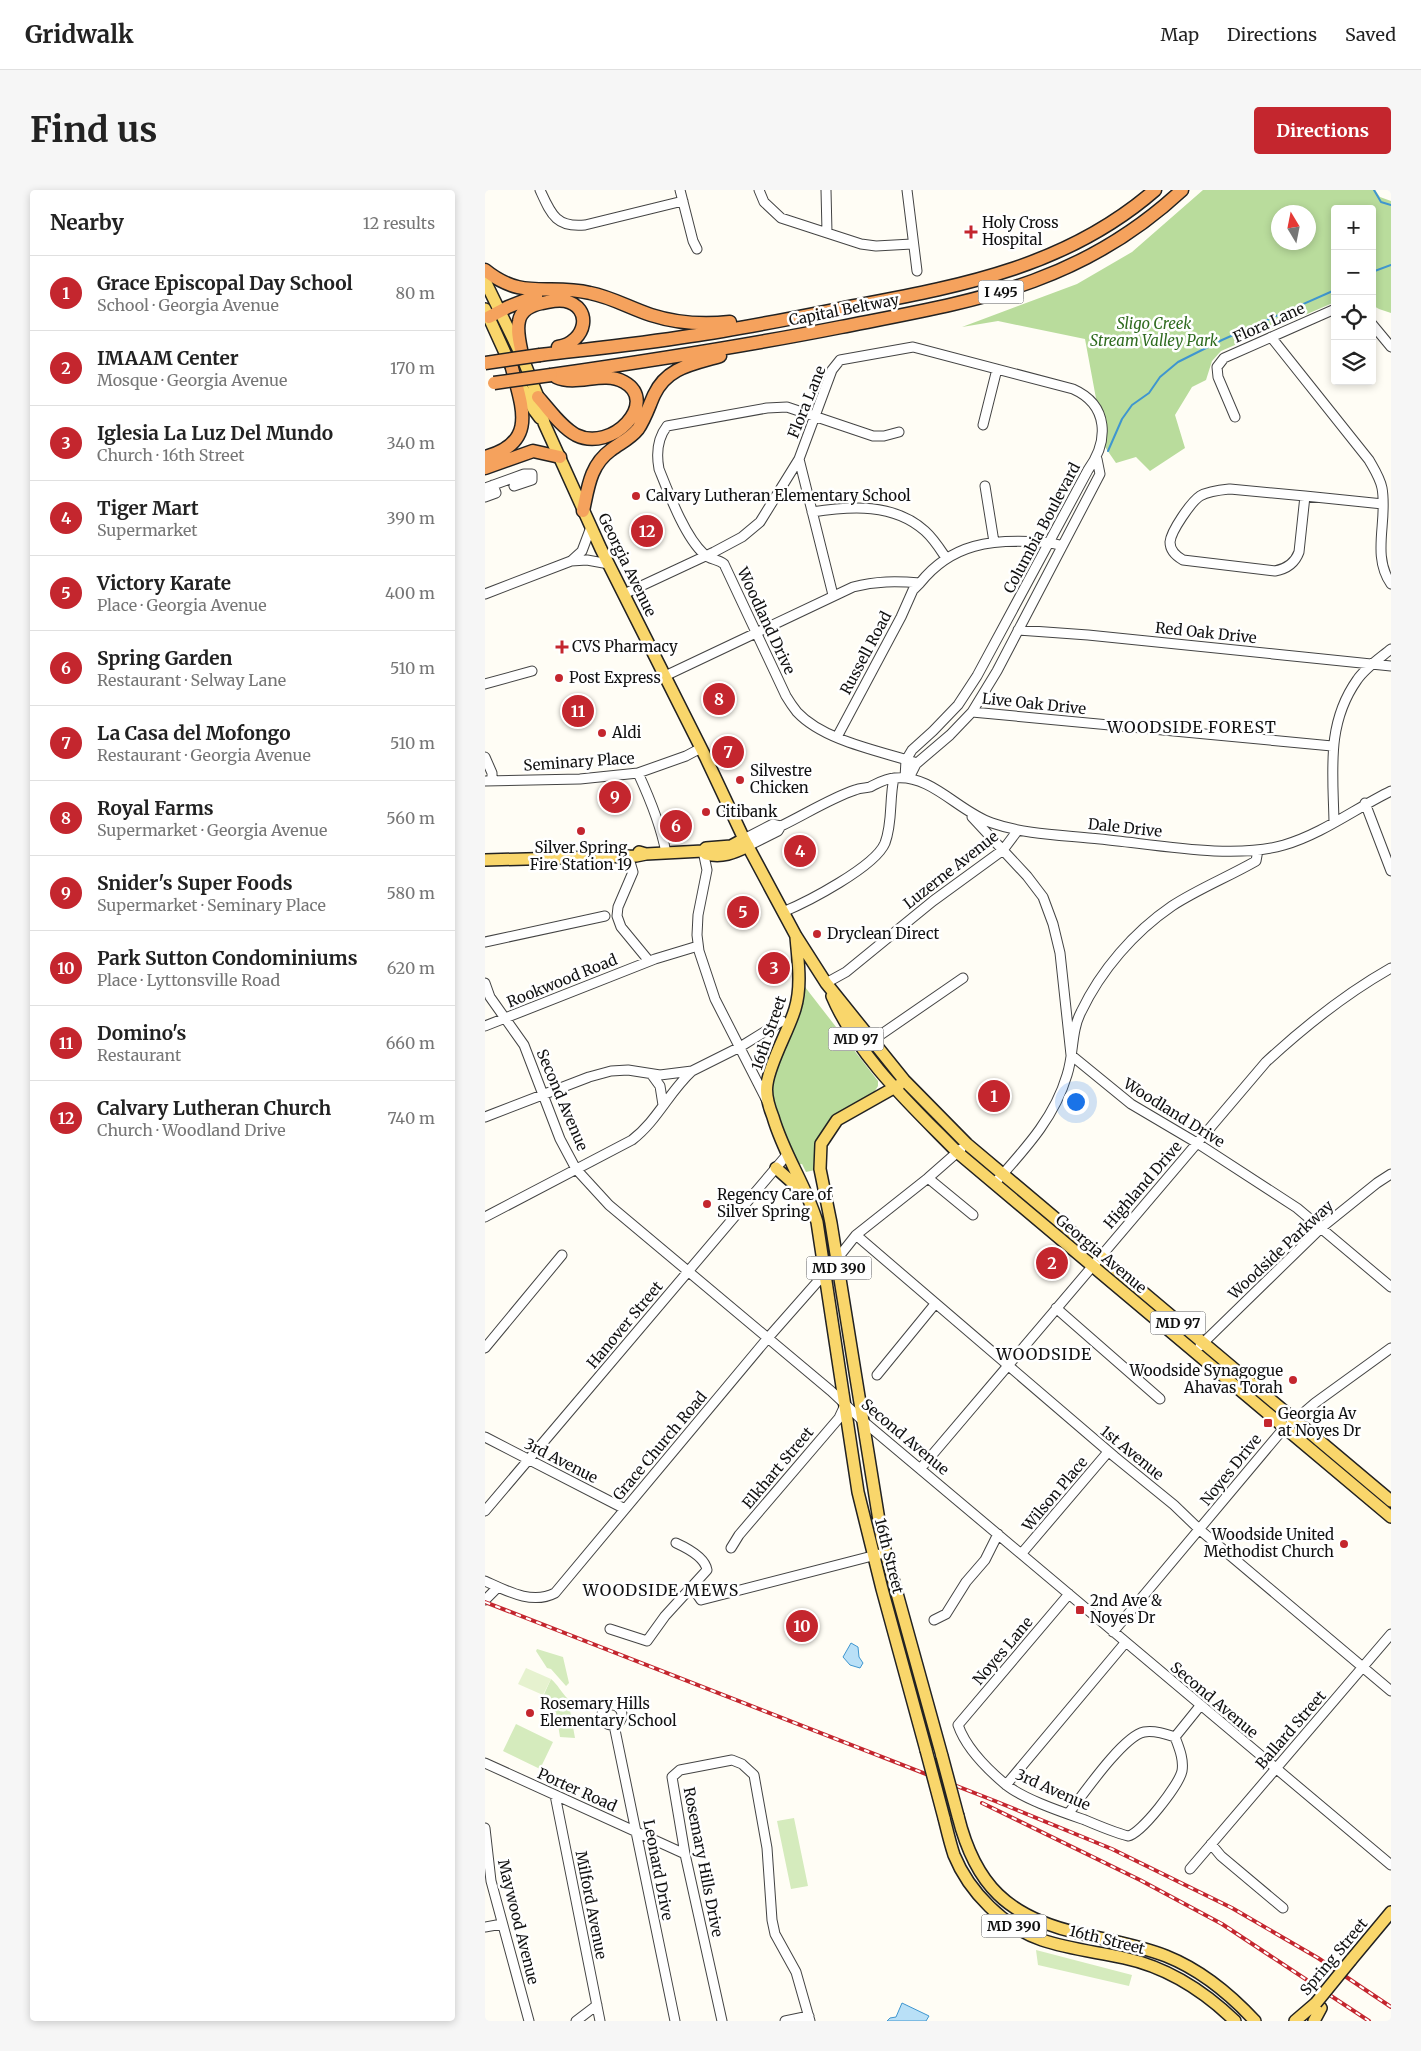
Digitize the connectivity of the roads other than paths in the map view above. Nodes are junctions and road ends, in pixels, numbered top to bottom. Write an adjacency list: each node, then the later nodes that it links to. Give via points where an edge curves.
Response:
1 (540, 190): 8 (street, via 550,211 558,220 572,227)
2 (680, 190): 8 (street)
3 (759, 190): 9 (street, via 765,202 781,218)
4 (826, 190): 9 (street)
5 (907, 190): 10 (street)
6 (1155, 190): 16 (highway, Capital Beltway / I 495, via 1118,219 1037,262 969,283)
7 (1182, 190): 20 (highway, Capital Beltway / I 495, via 1155,214 1098,252 1042,279 973,300)
8 (683, 201): 11 (street)
9 (827, 232): 10 (street, via 861,244)
10 (912, 244): 13 (street)
11 (697, 249)
12 (485, 270): 15 (highway, via 497,280 524,290)
13 (917, 271)
14 (485, 281): 18 (main road, Georgia Avenue / MD 97)
15 (571, 290): 16 (highway, via 598,295 650,315 714,324); 18 (highway, via 538,296)
16 (853, 306): 23 (highway, Capital Beltway / I 495, via 689,336)
17 (1331, 311): 21 (street, Flora Lane)
18 (491, 312): 24 (main road, Georgia Avenue / MD 97); 26 (main road, Georgia Avenue / MD 97)
19 (1376, 329): 22 (street)
20 (795, 336): 28 (highway, Capital Beltway / I 495); 47 (highway, via 681,367 666,377 659,384 638,429 597,464)
21 (1271, 337): 32 (street, Flora Lane, via 1225,358 1217,367 1218,378); 46 (street, via 1369,460 1380,479)
22 (1391, 347)
23 (540, 355): 24 (highway, via 551,348 572,343 581,333 582,316 571,304 554,301 535,304 523,313 518,323); 25 (highway, Capital Beltway / I 495, bridge)
24 (523, 359): 30 (main road, Georgia Avenue / MD 97)
25 (485, 363)
26 (512, 368): 33 (main road, Georgia Avenue / MD 97, via 534,410); 36 (highway, via 522,406 522,428 512,444)
27 (997, 369): 31 (street, Flora Lane, via 913,347 840,360 831,370); 34 (street); 39 (street, Flora Lane, via 1073,389 1091,400 1099,412 1102,426)
28 (551, 375): 29 (highway, Capital Beltway / I 495, bridge); 30 (highway, via 572,381 607,377 623,381 634,393 636,401 632,416 621,430 611,435 585,438 568,430)
29 (488, 384)
30 (538, 397): 33 (main road, Georgia Avenue / MD 97)
31 (815, 416): 35 (street, via 873,436); 38 (street, Flora Lane); 53 (street, Woodland Drive, via 787,407 767,408 667,426 662,433 657,456 659,470 694,544)
32 (1235, 417)
33 (545, 423): 37 (main road, Georgia Avenue / MD 97)
34 (983, 425)
35 (899, 432)
36 (485, 457)
37 (560, 457): 40 (highway, via 533,450); 47 (main road, Georgia Avenue / MD 97)
38 (799, 459): 48 (street); 53 (street, Flora Lane, via 760,522 742,537)
39 (1097, 459): 51 (street, Columbia Boulevard); 52 (street, Columbia Boulevard, via 1100,474)
40 (485, 468)
41 (514, 486): 43 (street, via 532,480 532,474)
42 (985, 486): 50 (street)
43 (489, 487): 45 (street, via 496,493)
44 (1305, 496): 44 (street, via 1214,490 1190,505 1171,536 1172,549 1183,560 1275,571 1285,569 1299,552); 46 (street)
45 (485, 497)
46 (1383, 504): 58 (street, via 1381,561)
47 (583, 511): 49 (main road, Georgia Avenue / MD 97)
48 (812, 512): 54 (street, via 867,508 895,512 925,531); 61 (street)
49 (591, 527): 55 (street, via 582,550); 56 (main road, Georgia Avenue / MD 97)
50 (994, 542): 51 (street, Russell Road); 54 (street, Russell Road, via 977,545)
51 (1050, 542): 52 (street, Russell Road); 75 (street, Columbia Boulevard, via 973,683 958,705 912,750)
52 (1062, 546): 62 (street, Columbia Boulevard)
53 (706, 556): 60 (street, Flora Lane); 63 (street, Woodland Drive, via 725,564)
54 (946, 558): 57 (street, Russell Road)
55 (571, 561): 56 (street); 59 (street)
56 (609, 564): 60 (main road, Georgia Avenue / MD 97)
57 (920, 582): 61 (street, via 873,582); 71 (street, Russell Road)
58 (1391, 584)
59 (485, 594)
60 (625, 594): 68 (main road, Georgia Avenue / MD 97)
61 (833, 595): 63 (street)
62 (1018, 630): 65 (street, Red Oak Drive); 70 (street, Columbia Boulevard)
63 (755, 632): 68 (street); 71 (street, Woodland Drive, via 797,712 813,726)
64 (1391, 649): 65 (street)
65 (1374, 663): 66 (street, Red Oak Drive); 72 (street, via 1357,678 1344,702)
66 (1391, 666)
67 (532, 672): 69 (street)
68 (665, 676): 73 (main road, Georgia Avenue / MD 97)
69 (485, 684)
70 (972, 712): 72 (street, Live Oak Drive); 76 (street, Columbia Boulevard)
71 (837, 737): 75 (street, Woodland Drive)
72 (1332, 746): 84 (street)
73 (701, 748): 77 (street, Seminary Place); 86 (main road, Georgia Avenue / MD 97)
74 (485, 756): 80 (street, via 492,774)
75 (906, 760): 76 (street, Woodland Drive); 79 (street)
76 (917, 763): 79 (street, Columbia Boulevard)
77 (638, 773): 80 (street, Seminary Place, via 580,779); 90 (street, via 652,802)
78 (894, 778): 79 (street); 86 (street, via 863,782 855,790 781,826 779,831); 97 (street, via 888,832 880,851 846,879)
79 (907, 778): 83 (street, Dale Drive, via 930,785)
80 (488, 781)
81 (1391, 791): 82 (street, Dale Drive)
82 (1365, 803): 84 (street, Dale Drive); 94 (street)
83 (963, 809): 85 (street, Dale Drive, via 987,821); 87 (street)
84 (1335, 822): 88 (street, Dale Drive, via 1286,845)
85 (1018, 830): 87 (street, Luzerne Avenue); 88 (street, Dale Drive, via 1189,848)
86 (746, 842): 89 (main road, via 734,853 722,856 707,855); 97 (main road, Georgia Avenue / MD 97)
87 (1003, 850): 106 (street, Luzerne Avenue, via 863,959); 113 (street, via 1043,897 1053,924 1060,953)
88 (1258, 850): 113 (street, via 1256,861 1173,906 1128,944 1105,972 1081,1012)
89 (703, 851): 90 (main road); 102 (street, via 707,870 698,915)
90 (665, 853): 91 (main road)
91 (646, 854): 92 (main road, via 636,852); 95 (street)
92 (628, 855): 93 (main road); 95 (street)
93 (485, 860)
94 (1391, 871)
95 (633, 872): 96 (street)
96 (618, 907): 98 (street); 99 (street)
97 (783, 912): 100 (main road, Georgia Avenue / MD 97)
98 (605, 916): 99 (street); 101 (street)
99 (619, 923): 103 (street)
100 (796, 936): 106 (main road, Georgia Avenue / MD 97); 119 (main road, 16th Street / MD 390, via 798,996 767,1084)
101 (485, 942)
102 (698, 946): 103 (street, Rookwood Road); 112 (street, via 715,998)
103 (649, 961): 108 (street, Rookwood Road)
104 (1391, 968): 122 (street, Highland Drive, via 1306,1025 1266,1062)
105 (963, 978): 111 (street)
106 (826, 983): 111 (main road, Georgia Avenue / MD 97); 117 (main road, Georgia Avenue / MD 97, via 841,1016)
107 (485, 984): 108 (street, Second Avenue)
108 (504, 1019): 110 (street, Rookwood Road); 118 (street, Second Avenue, via 524,1045)
109 (782, 1021): 112 (street)
110 (485, 1026)
111 (873, 1040): 116 (main road, Georgia Avenue / MD 97)
112 (740, 1047): 114 (street); 119 (street)
113 (1071, 1055): 122 (street, Woodland Drive, via 1131,1104); 128 (street, via 1066,1080 1039,1133)
114 (693, 1071): 115 (street); 120 (street)
115 (652, 1075): 118 (street, via 628,1070 611,1071); 120 (street, via 659,1086)
116 (905, 1080): 117 (main road, 16th Street / MD 390); 123 (main road, Georgia Avenue / MD 97)
117 (895, 1088): 124 (main road, Georgia Avenue / MD 97); 139 (main road, 16th Street / MD 390, via 837,1120 821,1144 819,1169)
118 (543, 1094): 121 (street); 127 (street, Second Avenue, via 560,1139)
119 (768, 1103): 125 (main road, 16th Street / MD 390)
120 (663, 1104): 127 (street, via 649,1125 632,1140)
121 (485, 1117)
122 (1197, 1143): 135 (street, Woodland Drive, via 1297,1208); 138 (street, Highland Drive)
123 (967, 1144): 124 (street); 128 (main road, Georgia Avenue / MD 97)
124 (957, 1152): 130 (street); 131 (main road, Georgia Avenue / MD 97)
125 (786, 1156): 126 (street, Hanover Street); 132 (main road, 16th Street / MD 390)
126 (776, 1168): 132 (main road); 141 (street, Hanover Street)
127 (576, 1169): 134 (street); 141 (street, Second Avenue, via 609,1205)
128 (1002, 1174): 131 (street); 138 (main road, Georgia Avenue / MD 97)
129 (1391, 1174): 135 (street, Woodside Parkway)
130 (928, 1178): 133 (street); 136 (street)
131 (994, 1184): 140 (main road, Georgia Avenue / MD 97)
132 (808, 1197): 142 (main road, 16th Street / MD 390, via 817,1222)
133 (973, 1215)
134 (485, 1217)
135 (1321, 1228): 143 (street, Woodland Drive); 147 (street, Woodside Parkway)
136 (856, 1235): 139 (street); 144 (street, 1st Avenue)
137 (562, 1255): 148 (street)
138 (1100, 1256): 140 (street, Highland Drive); 147 (main road, Georgia Avenue / MD 97)
139 (837, 1260): 155 (main road, 16th Street / MD 390)
140 (1092, 1266): 145 (street, Highland Drive); 147 (main road, Georgia Avenue / MD 97)
141 (689, 1272): 146 (street, Second Avenue); 159 (street, Hanover Street)
142 (826, 1272): 146 (street, Grace Church Road); 153 (main road, 16th Street / MD 390)
143 (1391, 1288)
144 (935, 1304): 150 (street, 1st Avenue); 151 (street)
145 (1056, 1308): 150 (street, Highland Drive); 152 (street)
146 (767, 1339): 153 (street, Second Avenue); 162 (street, Grace Church Road)
147 (1198, 1347): 154 (main road, Georgia Avenue / MD 97); 156 (main road, Georgia Avenue / MD 97)
148 (485, 1348)
149 (1391, 1348): 154 (street, Noyes Drive)
150 (1008, 1366): 158 (street, 1st Avenue); 160 (street, Highland Drive)
151 (877, 1375)
152 (1160, 1399)
153 (846, 1404): 155 (street, Second Avenue); 168 (street, Elkhart Street, via 839,1418); 171 (main road, 16th Street / MD 390, via 858,1492)
154 (1295, 1420): 156 (street, Noyes Drive); 161 (main road, Georgia Avenue / MD 97)
155 (863, 1421): 160 (street, Second Avenue); 169 (main road, 16th Street / MD 390)
156 (1285, 1428): 164 (main road, Georgia Avenue / MD 97); 165 (street, Noyes Drive)
157 (485, 1437): 159 (street, 3rd Avenue)
158 (1108, 1452): 165 (street, 1st Avenue); 170 (street, Wilson Place)
159 (529, 1459): 162 (street, 3rd Avenue); 163 (street, Hanover Street)
160 (921, 1468): 166 (street, Second Avenue)
161 (1391, 1501)
162 (625, 1509): 174 (street, Grace Church Road, via 555,1592 546,1597 528,1597)
163 (485, 1511)
164 (1391, 1517)
165 (1200, 1530): 179 (street, Noyes Drive); 182 (street, 1st Avenue)
166 (998, 1534): 170 (street, Second Avenue); 177 (street, via 985,1560 946,1614)
167 (676, 1543): 173 (street, via 689,1549 707,1566)
168 (731, 1548)
169 (885, 1553): 171 (street); 205 (main road, 16th Street / MD 390, bridge, via 970,1855 980,1874 1005,1901 1045,1924)
170 (1022, 1553): 175 (street, Second Avenue)
171 (873, 1556): 173 (street, via 701,1600); 201 (main road, 16th Street / MD 390, bridge, via 954,1854 970,1885)
172 (485, 1581): 174 (street, Grace Church Road)
173 (692, 1587): 178 (street, via 647,1640)
174 (497, 1589): 176 (street)
175 (1069, 1594): 179 (street, Second Avenue); 186 (street, Noyes Lane)
176 (485, 1600)
177 (934, 1620)
178 (610, 1629)
179 (1113, 1632): 181 (street, Second Avenue)
180 (1391, 1634): 182 (street, Ballard Street)
181 (1125, 1643): 184 (street, Second Avenue); 190 (street)
182 (1363, 1668): 183 (street, 1st Avenue); 189 (street, Ballard Street)
183 (1391, 1691)
184 (1200, 1706): 187 (street); 189 (street, Second Avenue)
185 (614, 1724): 194 (street, Leonard Drive)
186 (958, 1725): 190 (street, 3rd Avenue, via 971,1749)
187 (1175, 1737): 192 (street, via 1143,1732 1131,1740 1116,1753); 192 (street, 3rd Avenue, via 1182,1760 1179,1778 1133,1835 1122,1835)
188 (485, 1763): 191 (street, Porter Road)
189 (1276, 1769): 195 (street, Ballard Street); 197 (street, Second Avenue)
190 (1006, 1785): 192 (street, 3rd Avenue)
191 (555, 1795): 194 (street, Porter Road); 209 (street, Milford Avenue)
192 (1068, 1814)
193 (485, 1828): 203 (street, Maywood Avenue, via 491,1882)
194 (635, 1830): 196 (street, Porter Road); 215 (street, Leonard Drive)
195 (1211, 1844): 198 (street, Ballard Street); 199 (street)
196 (685, 1854): 211 (street, Rosemary Hills Drive, via 672,1777 680,1770 732,1760 742,1764 754,1775 767,1848 775,1934 796,1972); 216 (street, Rosemary Hills Drive)
197 (1391, 1867)
198 (1190, 1869)
199 (1283, 1908)
200 (1391, 1912): 206 (main road, Spring Street)
201 (1005, 1919): 205 (main road, via 1013,1919 1064,1939 1077,1939); 207 (main road, 16th Street / MD 390, via 1041,1939)
202 (1391, 1923): 206 (main road, Spring Street)
203 (502, 1924): 204 (street); 212 (street, Maywood Avenue)
204 (485, 1927)
205 (1083, 1935): 207 (main road, via 1098,1946 1129,1953); 208 (main road, 16th Street / MD 390, via 1167,1957 1203,1976)
206 (1357, 1958): 210 (main road, Spring Street)
207 (1140, 1963): 218 (main road, 16th Street / MD 390, via 1196,1988)
208 (1238, 2004): 219 (main road, 16th Street / MD 390); 220 (main road)
209 (597, 2005): 213 (street); 214 (street, Milford Avenue)
210 (1318, 2005): 221 (main road); 222 (main road, Spring Street); 223 (main road, Spring Street)
211 (809, 2019): 217 (street, Rosemary Hills Drive)
212 (529, 2021)
213 (576, 2021)
214 (600, 2021)
215 (675, 2021)
216 (722, 2021)
217 (785, 2021)
218 (1235, 2021)
219 (1255, 2021)
220 (1261, 2021)
221 (1295, 2021)
222 (1301, 2021)
223 (1314, 2021)

